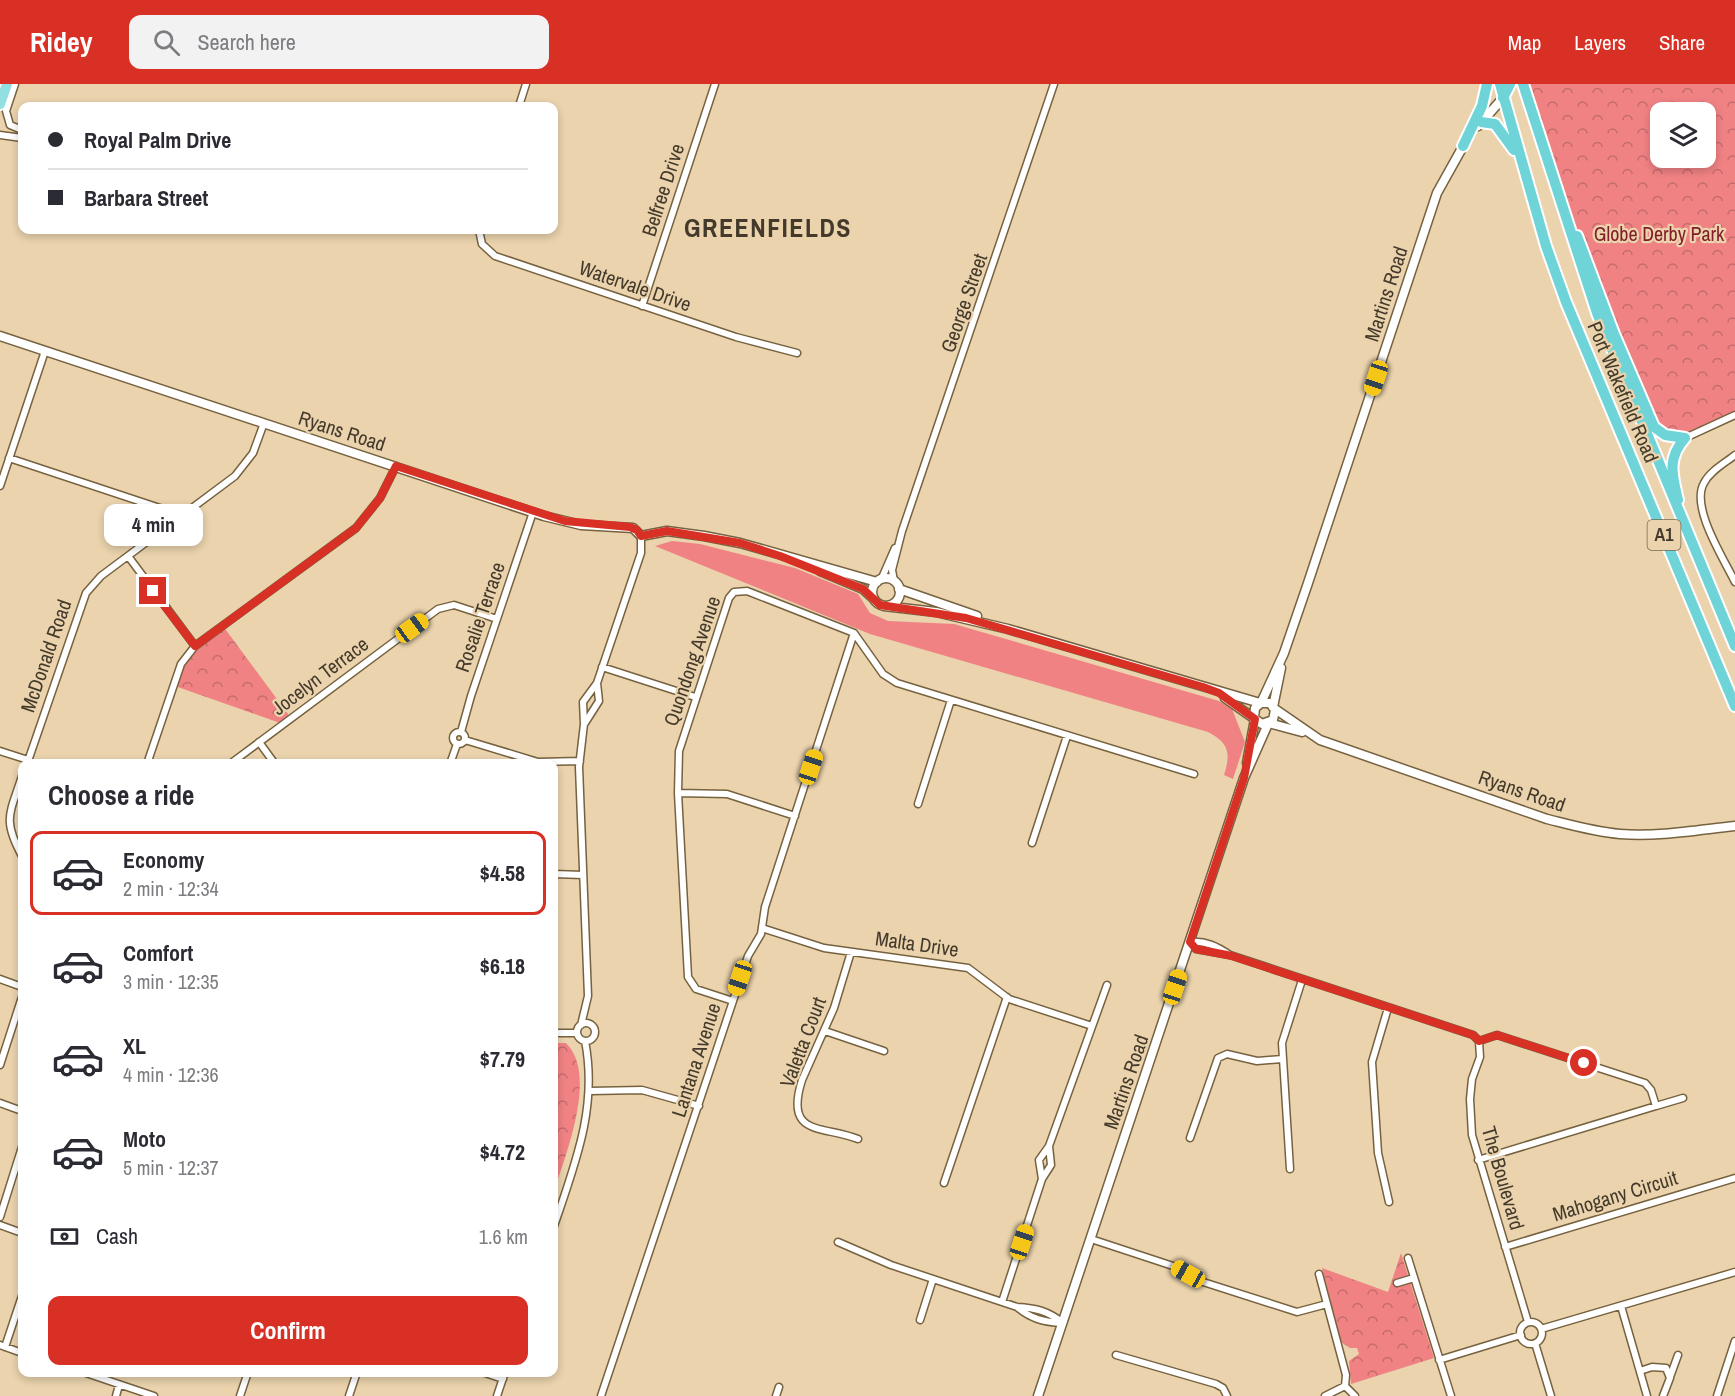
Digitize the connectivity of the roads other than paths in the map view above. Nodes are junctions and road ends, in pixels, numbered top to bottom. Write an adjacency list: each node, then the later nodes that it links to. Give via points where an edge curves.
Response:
1 (7, 84): 12 (main road)
2 (15, 84): 14 (street, via 6,116 10,125)
3 (526, 84): 11 (street)
4 (715, 84): 21 (street, Belfree Drive)
5 (1054, 84): 35 (street, George Street)
6 (1487, 84): 17 (highway, via 1484,101)
7 (1500, 84): 10 (highway, Port Wakefield Road / A1)
8 (1510, 84): 10 (highway)
9 (1523, 84): 19 (highway, Port Wakefield Road / A1)
10 (1503, 98): 13 (street, Martins Road); 18 (highway, Port Wakefield Road / A1)
11 (520, 102)
12 (0, 104)
13 (1481, 122): 17 (street, Martins Road); 18 (highway, via 1495,124)
14 (18, 128)
15 (0, 135): 16 (street)
16 (18, 137)
17 (1462, 146): 49 (street, Martins Road, via 1437,193)
18 (1519, 158): 56 (highway, Port Wakefield Road / A1, via 1566,302)
19 (1556, 190): 27 (highway, via 1568,210 1654,427 1665,435); 34 (highway, Port Wakefield Road / A1, via 1597,314)
20 (480, 234): 21 (street, Watervale Drive, via 482,244 493,255)
21 (642, 306): 24 (street, Watervale Drive)
22 (0, 336): 23 (street, Ryans Road)
23 (45, 351): 26 (street, Ryans Road); 29 (street)
24 (797, 353)
25 (1735, 416): 27 (street)
26 (264, 423): 30 (street, Ryans Road); 33 (street, McDonald Road, via 254,453 235,476)
27 (1685, 438): 34 (highway, via 1671,465)
28 (1735, 455): 40 (street, via 1711,474 1700,490 1704,518)
29 (9, 458): 31 (street); 33 (street, via 172,512)
30 (396, 466): 32 (street, Ryans Road); 47 (street, via 380,498 356,528)
31 (0, 486)
32 (533, 512): 36 (street, Ryans Road, via 581,525 633,528); 44 (street, Rosalie Terrace)
33 (179, 518): 37 (street, McDonald Road)
34 (1684, 529): 48 (highway, Port Wakefield Road / A1)
35 (902, 531): 39 (street, George Street); 41 (street, George Street, via 892,570)
36 (641, 536): 38 (street, Ryans Road, via 667,531 740,543); 50 (street, via 641,553)
37 (128, 556): 47 (street); 69 (street, McDonald Road, via 91,585 82,600)
38 (780, 556): 39 (street, Ryans Road); 42 (street, Ryans Road, via 863,589)
39 (879, 581): 41 (street); 42 (street, via 872,590)
40 (1735, 582)
41 (896, 585): 43 (street, via 896,601); 45 (street)
42 (874, 599): 43 (street)
43 (884, 606): 45 (street, via 936,612)
44 (496, 619): 61 (street, Rosalie Terrace); 65 (street, Jocelyn Terrace, via 454,605 438,609)
45 (1008, 629): 52 (street)
46 (854, 633): 53 (street, Quondong Avenue, via 737,590 729,598); 54 (street, via 889,679); 82 (street, Lantana Avenue)
47 (195, 646): 70 (street, via 181,664)
48 (1735, 646)
49 (1284, 653): 55 (street, Martins Road); 57 (street, Martins Road)
50 (602, 667): 51 (street); 53 (street)
51 (597, 682): 60 (street, via 583,702); 60 (street, via 599,701)
52 (1219, 693): 55 (street); 58 (street)
53 (695, 697): 80 (street, Quondong Avenue, via 679,751)
54 (951, 700): 63 (street); 81 (street)
55 (1261, 703): 57 (street); 58 (street, via 1255,708)
56 (1735, 706)
57 (1274, 708): 59 (street, via 1275,718); 62 (street, Ryans Road)
58 (1255, 718): 59 (street, via 1262,724); 78 (street, Martins Road)
59 (1269, 723): 62 (street, Ryans Road); 78 (street, Martins Road)
60 (584, 724): 75 (street)
61 (461, 732): 64 (street); 66 (street, Rosalie Terrace, via 453,735)
62 (1308, 733): 83 (street, Ryans Road, via 1580,828 1653,834)
63 (1067, 736): 77 (street); 84 (street)
64 (465, 740): 66 (street); 74 (street)
65 (260, 742): 71 (street, Jocelyn Terrace); 72 (street)
66 (457, 744): 73 (street)
67 (0, 751): 68 (street)
68 (20, 759)
69 (28, 759)
70 (149, 759)
71 (237, 759)
72 (272, 759)
73 (452, 759)
74 (528, 759)
75 (580, 761): 76 (street); 87 (street)
76 (558, 762)
77 (1194, 774)
78 (1244, 778): 89 (street, Martins Road)
79 (18, 790): 85 (street, via 9,822)
80 (678, 793): 82 (street, via 727,794); 96 (street, Quondong Avenue, via 688,976 696,989)
81 (918, 804)
82 (795, 816): 88 (street, Lantana Avenue, via 765,907)
83 (1735, 826)
84 (1032, 843)
85 (18, 848)
86 (558, 874): 87 (street)
87 (583, 874): 99 (street)
88 (762, 928): 90 (street, Malta Drive, via 824,948); 96 (street, Lantana Avenue)
89 (1190, 942): 92 (street, via 1196,949); 131 (street, Martins Road)
90 (851, 952): 95 (street, Malta Drive, via 968,968); 103 (street, Valetta Court)
91 (0, 980): 94 (street)
92 (1302, 980): 97 (street); 109 (street, via 1284,1032)
93 (1107, 985): 102 (street)
94 (18, 986)
95 (1007, 997): 102 (street, Malta Drive); 125 (street)
96 (733, 1001): 114 (street, Lantana Avenue)
97 (1388, 1008): 107 (street, via 1473,1035); 126 (street, via 1372,1062 1378,1153)
98 (18, 1009): 110 (street)
99 (586, 1009): 100 (street); 101 (street)
100 (590, 1024): 101 (street); 106 (street, via 595,1033)
101 (581, 1025): 105 (street)
102 (1092, 1026): 119 (street)
103 (825, 1031): 108 (street); 118 (street, Valetta Court, via 798,1092 801,1115 810,1128)
104 (558, 1033): 105 (street)
105 (577, 1033): 106 (street)
106 (585, 1041): 111 (street)
107 (1479, 1041): 115 (street, via 1497,1035 1645,1083); 121 (street, The Boulevard, via 1480,1057 1472,1079 1470,1108)
108 (884, 1051)
109 (1282, 1059): 117 (street, via 1257,1061 1227,1054 1218,1058); 122 (street)
110 (0, 1065)
111 (590, 1091): 114 (street, via 650,1091); 127 (street, via 582,1139)
112 (1683, 1098): 115 (street)
113 (0, 1102): 116 (street)
114 (699, 1106): 171 (street, Lantana Avenue)
115 (1656, 1106): 121 (street)
116 (18, 1109)
117 (1190, 1137)
118 (858, 1139)
119 (1049, 1146): 124 (street, via 1051,1165); 124 (street, via 1039,1161)
120 (18, 1160): 128 (street)
121 (1478, 1160): 133 (street, The Boulevard)
122 (1290, 1169)
123 (1735, 1178): 133 (street, Mahogany Circuit)
124 (1042, 1179): 140 (street)
125 (944, 1183)
126 (1389, 1202)
127 (558, 1214)
128 (0, 1216)
129 (0, 1225): 130 (street)
130 (18, 1232)
131 (1091, 1239): 141 (street, via 1176,1268 1200,1281 1297,1312); 147 (street, Martins Road)
132 (838, 1242): 138 (street)
133 (1505, 1247): 146 (street, The Boulevard)
134 (1408, 1258): 137 (street)
135 (1735, 1273): 142 (street)
136 (1319, 1274): 141 (street)
137 (1414, 1278): 139 (street); 156 (street)
138 (933, 1279): 140 (street); 145 (street)
139 (1397, 1283)
140 (1002, 1302): 144 (street)
141 (1327, 1304): 164 (street, via 1346,1375)
142 (1621, 1306): 148 (street); 157 (street)
143 (18, 1307): 152 (street)
144 (1017, 1307): 147 (street, via 1049,1312); 147 (street, via 1029,1317)
145 (920, 1320)
146 (1528, 1322): 148 (street); 149 (street)
147 (1063, 1323): 173 (street, Martins Road)
148 (1541, 1329): 151 (street, via 1540,1339)
149 (1521, 1335): 151 (street, via 1527,1343); 156 (street)
150 (1735, 1341): 181 (street)
151 (1535, 1343): 178 (street)
152 (3, 1346): 153 (street)
153 (18, 1352)
154 (1116, 1355): 174 (street, via 1216,1384)
155 (1678, 1355): 162 (street)
156 (1439, 1360): 177 (street)
157 (1640, 1371): 162 (street, via 1660,1366 1666,1368); 179 (street)
158 (97, 1377): 163 (street)
159 (246, 1377): 168 (street)
160 (355, 1377): 169 (street)
161 (504, 1377): 170 (street)
162 (1670, 1378): 180 (street)
163 (119, 1385): 166 (street); 167 (street)
164 (1345, 1386): 175 (street); 176 (street)
165 (779, 1387): 172 (street)
166 (116, 1396)
167 (154, 1396)
168 (240, 1396)
169 (349, 1396)
170 (497, 1396)
171 (601, 1396)
172 (776, 1396)
173 (1038, 1396)
174 (1227, 1396)
175 (1325, 1396)
176 (1355, 1396)
177 (1451, 1396)
178 (1551, 1396)
179 (1647, 1396)
180 (1664, 1396)
181 (1717, 1396)

